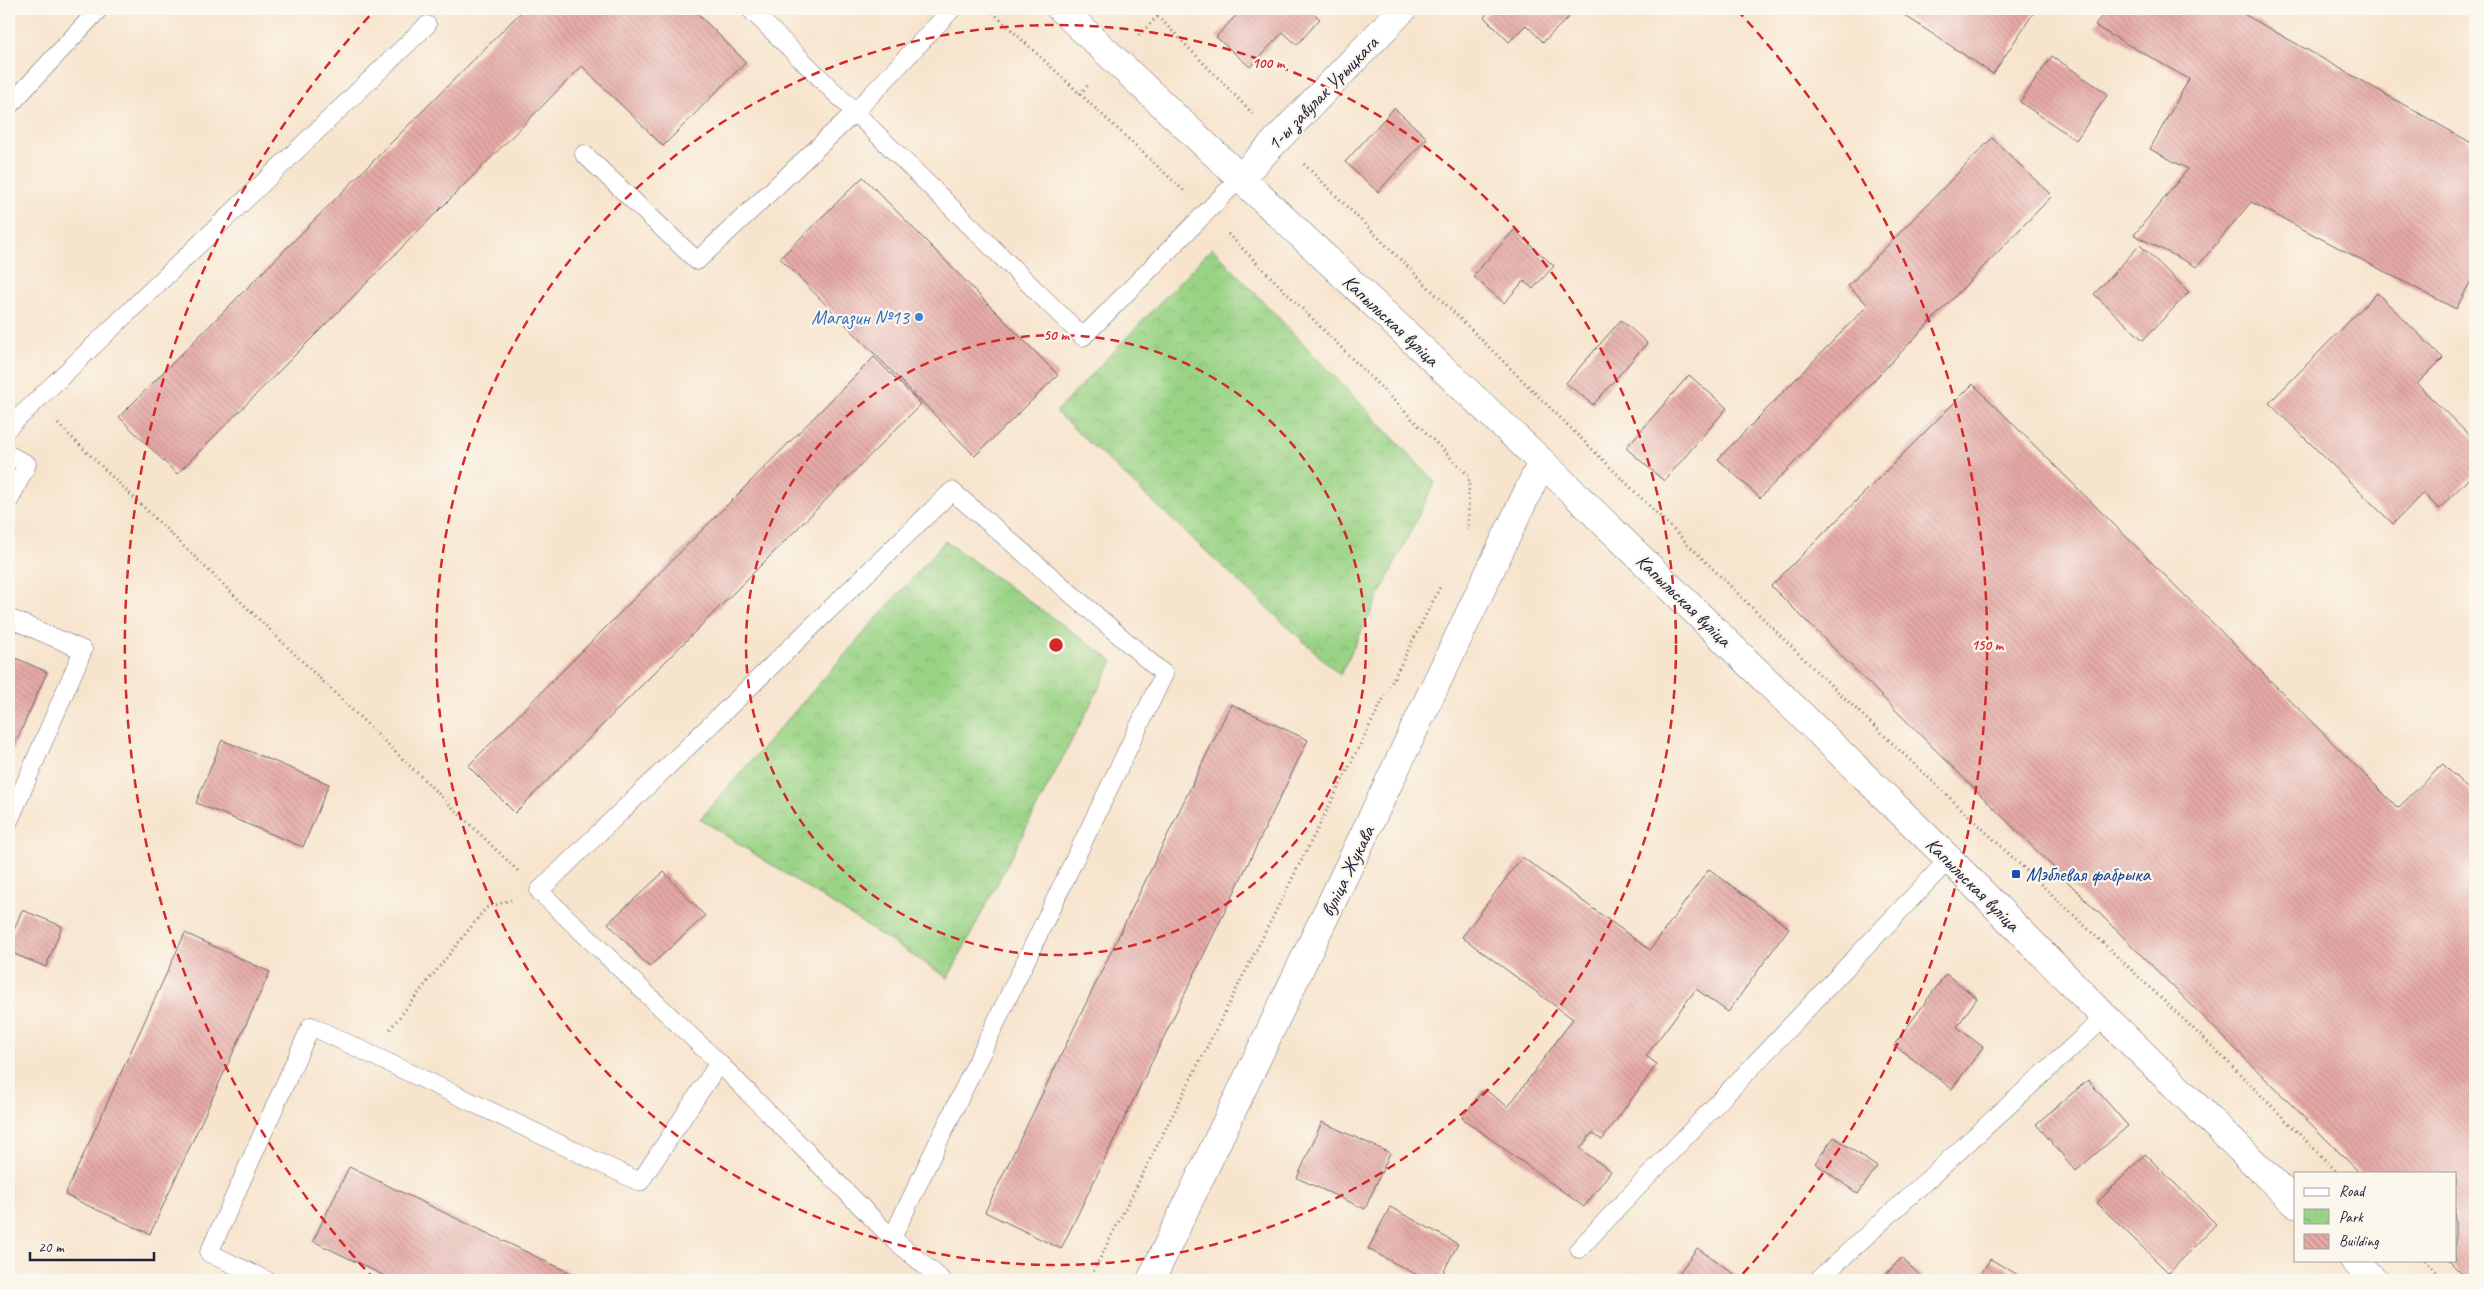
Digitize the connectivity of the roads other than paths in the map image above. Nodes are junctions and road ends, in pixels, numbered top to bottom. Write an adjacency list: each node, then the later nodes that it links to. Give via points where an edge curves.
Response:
1 (99, 9): 7 (lane)
2 (750, 9): 8 (lane)
3 (952, 9): 8 (lane)
4 (1061, 9): 10 (main road, Капыльская вуліца)
5 (1403, 9): 10 (main road, 1-ы завулак Урыцкага)
6 (426, 25): 11 (lane)
7 (9, 106)
8 (855, 112): 9 (lane, via 697,261); 10 (lane, via 1083,337)
9 (584, 154)
10 (1240, 178): 13 (main road, Капыльская вуліца)
11 (9, 428)
12 (9, 455): 14 (lane, via 27,464)
13 (1542, 462): 17 (main road, Капыльская вуліца); 26 (main road, вуліца Жукава)
14 (9, 501)
15 (9, 618): 16 (lane, via 82,650)
16 (9, 821)
17 (1949, 859): 18 (main road, Капыльская вуліца); 22 (lane)
18 (2105, 1018): 20 (main road, Капыльская вуліца); 27 (lane)
19 (719, 1063): 21 (lane); 21 (lane, via 539,891 952,491 1164,674); 24 (lane, via 640,1182 311,1026 209,1253)
20 (2294, 1202)
21 (892, 1238): 25 (lane)
22 (1579, 1249)
23 (2356, 1262): 28 (main road)
24 (266, 1280)
25 (942, 1280)
26 (1151, 1280)
27 (1818, 1280)
28 (2374, 1280)

